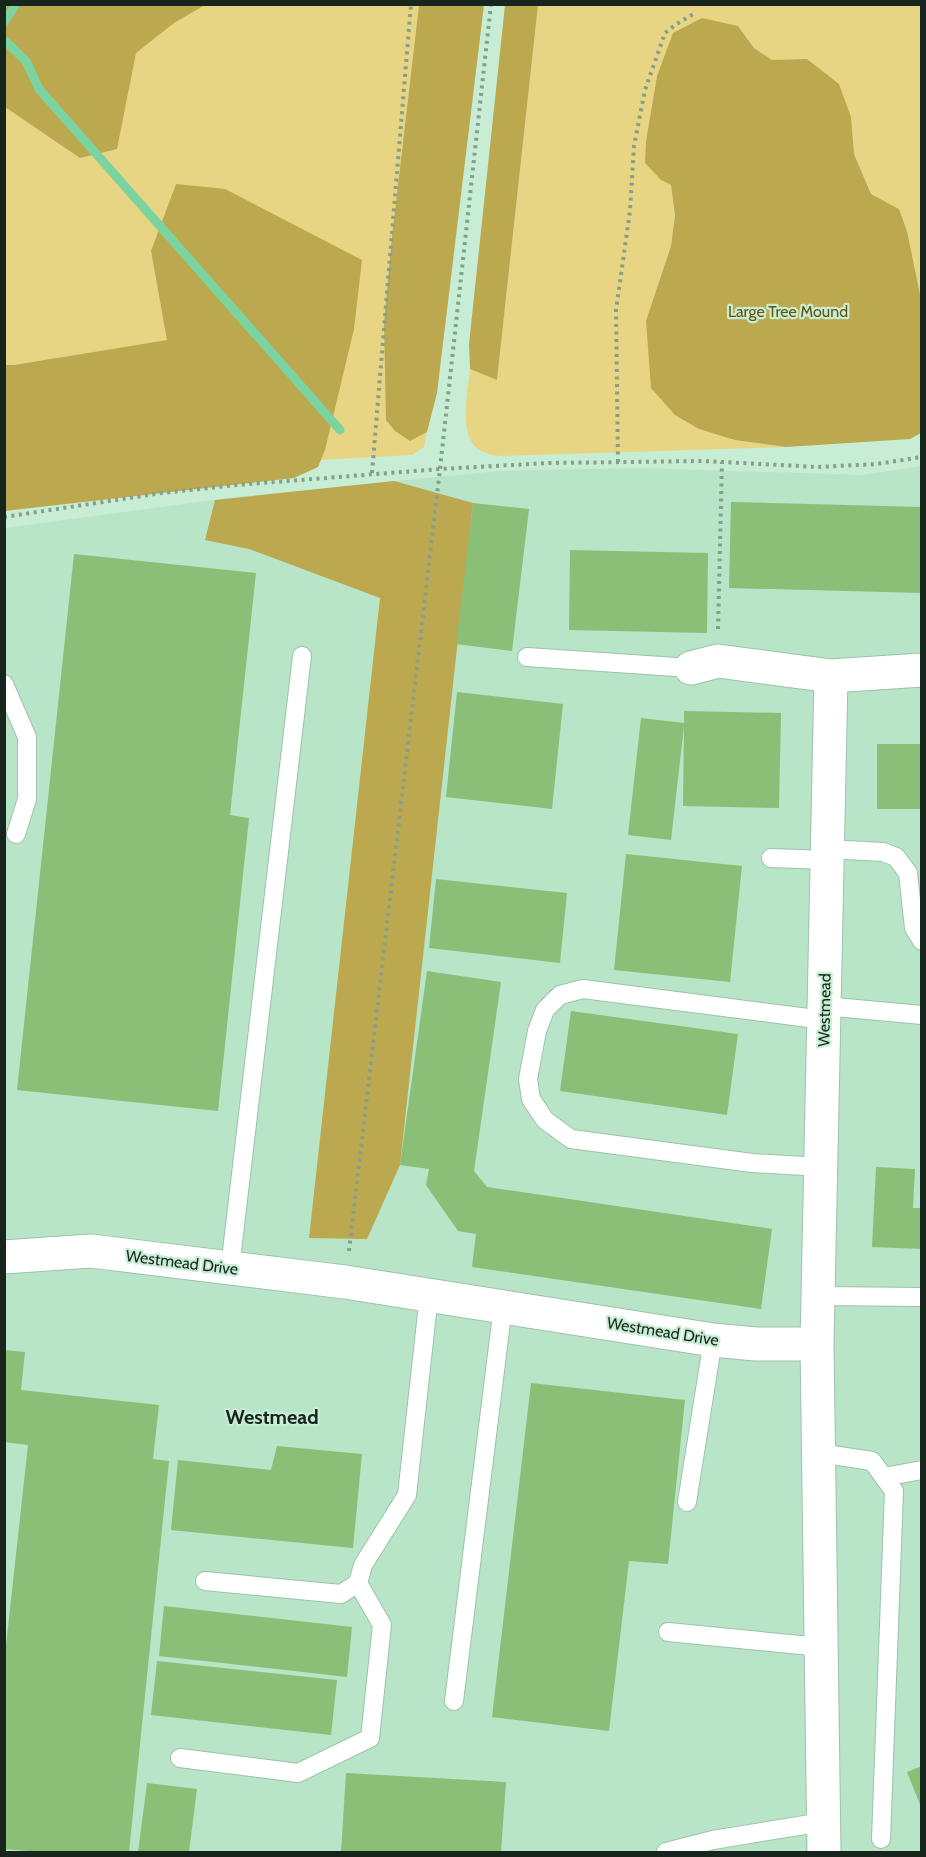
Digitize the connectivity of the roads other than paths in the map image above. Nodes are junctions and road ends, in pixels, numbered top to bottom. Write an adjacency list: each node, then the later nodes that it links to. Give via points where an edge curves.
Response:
1 (302, 656): 15 (lane)
2 (527, 657): 3 (lane)
3 (704, 665): 5 (street)
4 (921, 670): 5 (street)
5 (831, 676): 8 (street, Westmead)
6 (4, 684): 7 (lane, via 27,737 27,799)
7 (16, 834)
8 (828, 854): 9 (lane); 10 (lane, via 883,852 896,857 908,873 914,928); 11 (street, Westmead)
9 (771, 858)
10 (921, 940)
11 (824, 1013): 12 (lane); 13 (street, Westmead); 13 (lane, via 583,989 560,995 545,1010 528,1079 531,1099 545,1120 570,1138 752,1163)
12 (921, 1015)
13 (821, 1167): 17 (street, Westmead)
14 (4, 1257): 15 (street, Westmead Drive, via 91,1251)
15 (231, 1268): 16 (street, Westmead Drive)
16 (429, 1295): 19 (street, Westmead Drive); 27 (lane, via 407,1495 363,1565)
17 (818, 1296): 18 (lane); 21 (street, Westmead)
18 (921, 1297)
19 (503, 1306): 20 (street, Westmead Drive); 30 (lane)
20 (713, 1340): 21 (street, Westmead Drive); 25 (lane)
21 (817, 1344): 22 (street)
22 (819, 1453): 24 (lane, via 872,1461); 29 (street)
23 (921, 1470): 24 (lane)
24 (884, 1477): 33 (lane, via 894,1491)
25 (687, 1502)
26 (205, 1581): 27 (lane, via 341,1594)
27 (358, 1582): 31 (lane, via 382,1625 370,1738 298,1773)
28 (668, 1632): 29 (lane)
29 (822, 1647): 32 (street)
30 (454, 1701)
31 (180, 1758)
32 (824, 1837): 34 (lane, via 713,1839)
33 (880, 1839)
34 (666, 1852)

